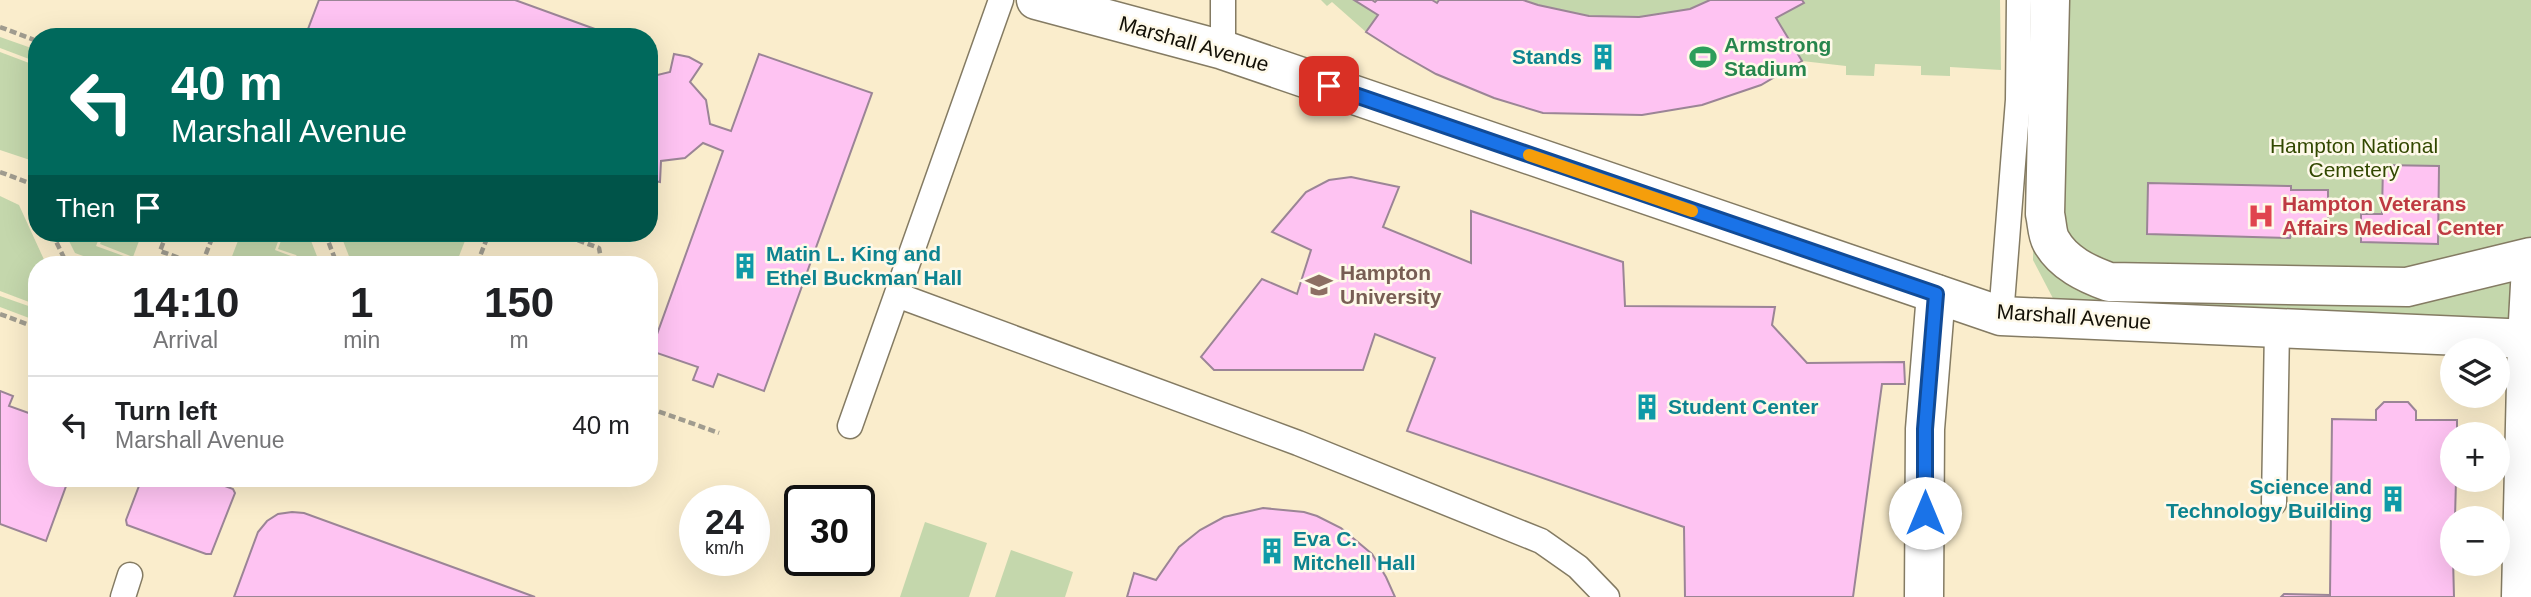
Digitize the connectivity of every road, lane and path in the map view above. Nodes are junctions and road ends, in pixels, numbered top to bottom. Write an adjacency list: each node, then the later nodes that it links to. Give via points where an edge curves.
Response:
1 (1001, 0): 18 (lane)
2 (1036, 0): 8 (street, Marshall Avenue)
3 (1223, 0): 8 (lane)
4 (2019, 0): 20 (lane, via 2018,100)
5 (2050, 0): 15 (street, via 2045,214 2050,240 2084,273 2109,282 2407,287)
6 (0, 27): 7 (path)
7 (28, 38)
8 (1223, 50): 17 (street, Marshall Avenue)
9 (0, 172): 10 (path)
10 (28, 183)
11 (164, 242): 13 (path, via 160,251)
12 (582, 242): 14 (path, via 598,248)
13 (170, 256)
14 (600, 256)
15 (2531, 257)
16 (2531, 267): 23 (street)
17 (1936, 294): 20 (street, Marshall Avenue); 29 (street, via 1925,429)
18 (897, 295): 25 (lane); 28 (lane, via 1298,443 1541,541 1578,567)
19 (0, 314): 21 (path)
20 (2001, 316): 22 (street, Marshall Avenue)
21 (28, 325)
22 (2277, 328): 23 (street, Marshall Avenue); 27 (lane)
23 (2529, 339): 30 (street)
24 (658, 411): 26 (path)
25 (850, 426)
26 (719, 433)
27 (2274, 503)
28 (1608, 597)
29 (1924, 597)
30 (2521, 597)

